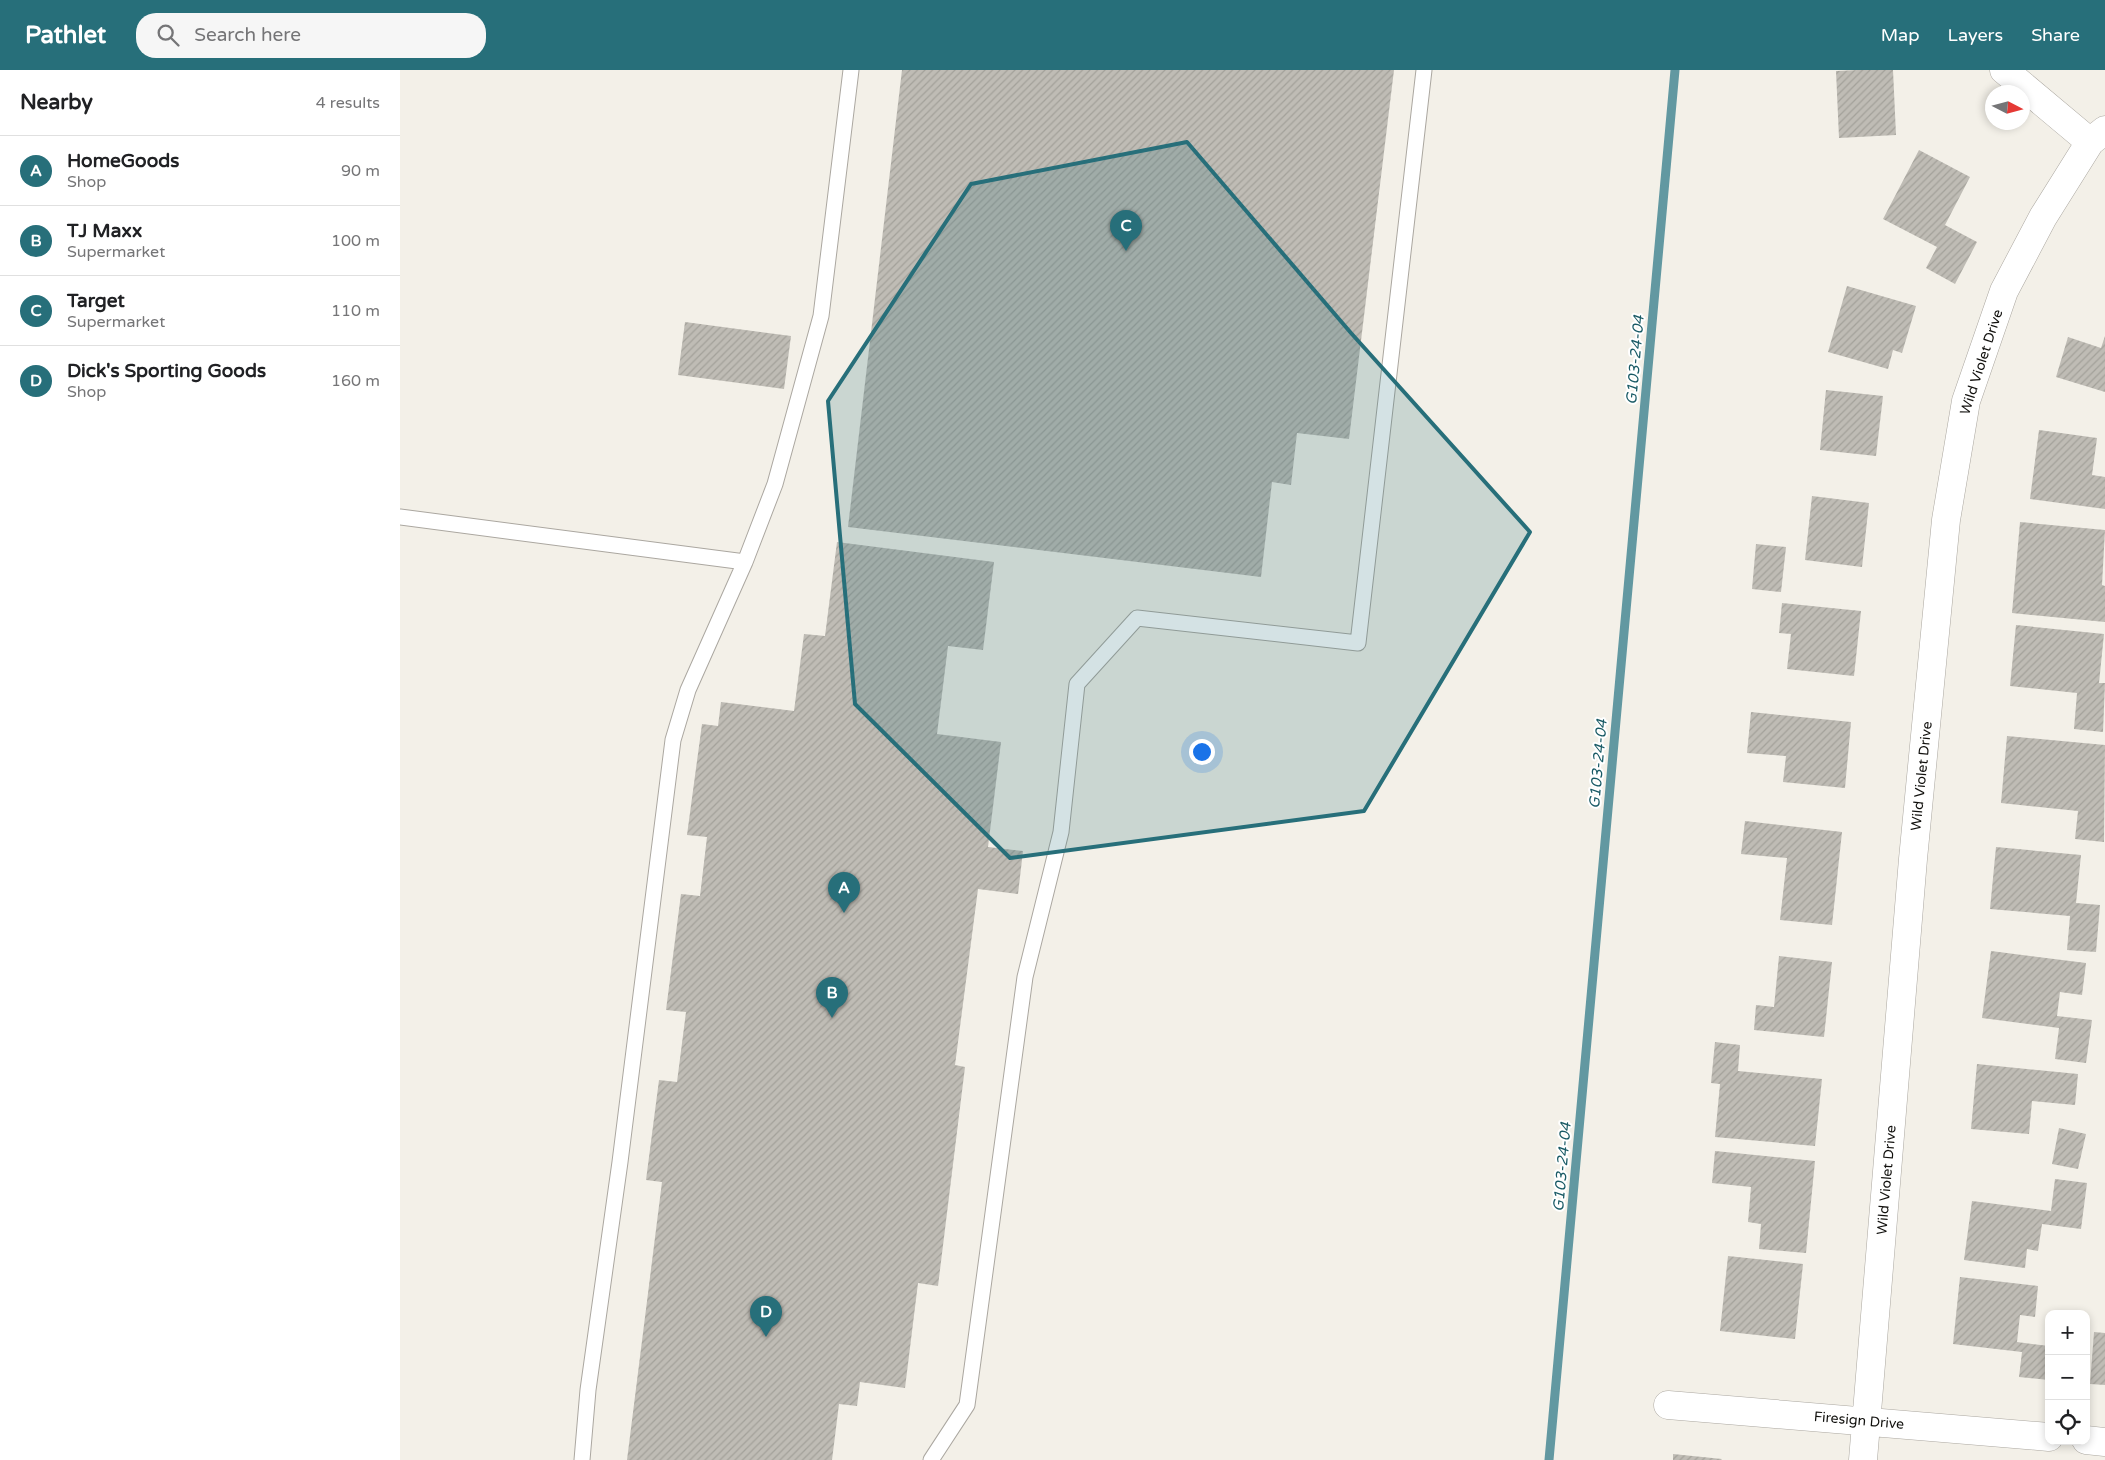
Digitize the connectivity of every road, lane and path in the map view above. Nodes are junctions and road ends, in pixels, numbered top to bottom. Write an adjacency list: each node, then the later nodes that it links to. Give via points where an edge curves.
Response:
1 (851, 70): 6 (lane, via 821,316 775,484)
2 (1424, 70): 13 (lane, via 1358,643 1137,618 1077,684 1061,832 1025,977 967,1405)
3 (2004, 70): 4 (street)
4 (2098, 136): 8 (street, Wild Violet Drive, via 2043,217 2004,291 1966,401 1946,520 1913,859)
5 (400, 517): 6 (lane)
6 (745, 562): 12 (lane, via 688,690 673,740 588,1390)
7 (1668, 1405): 8 (street, Firesign Drive)
8 (1866, 1421): 9 (street, Firesign Drive); 14 (street, Wild Violet Drive)
9 (2045, 1437)
10 (2090, 1440): 11 (street)
11 (2105, 1442)
12 (582, 1460)
13 (931, 1460)
14 (1863, 1460)

